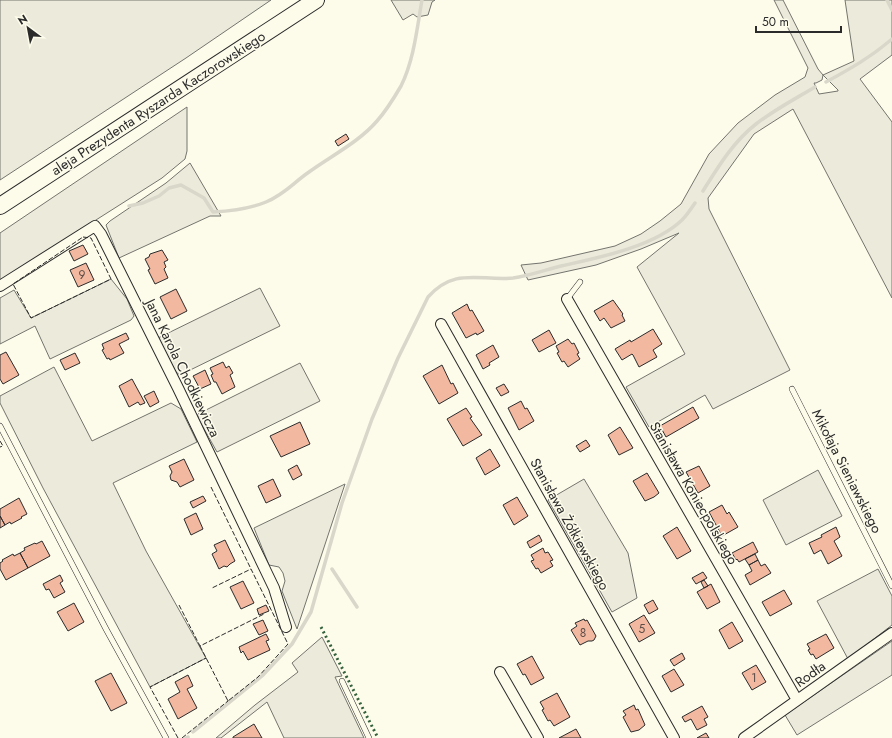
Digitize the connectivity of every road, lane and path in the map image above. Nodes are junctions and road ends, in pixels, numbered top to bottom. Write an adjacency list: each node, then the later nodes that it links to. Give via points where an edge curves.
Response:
1 (316, 0): 2 (main road, aleja Prezydenta Ryszarda Kaczorowskiego)
2 (0, 206)
3 (580, 282): 5 (lane)
4 (0, 286): 10 (street, Jana Karola Chodkiewicza, via 95,226 178,388 274,588)
5 (567, 299): 14 (street, Stanisława Koniecpolskiego)
6 (441, 324): 18 (street, Stanisława Żółkiewskiego)
7 (792, 389): 9 (lane, Mikołaja Sieniawskiego)
8 (0, 426): 15 (lane)
9 (892, 586)
10 (286, 627)
11 (892, 633): 14 (street, Rodła)
12 (500, 672): 17 (street)
13 (342, 681): 16 (lane)
14 (797, 700): 19 (street, Rodła)
15 (166, 738)
16 (370, 738)
17 (538, 738)
18 (674, 738)
19 (744, 738)

